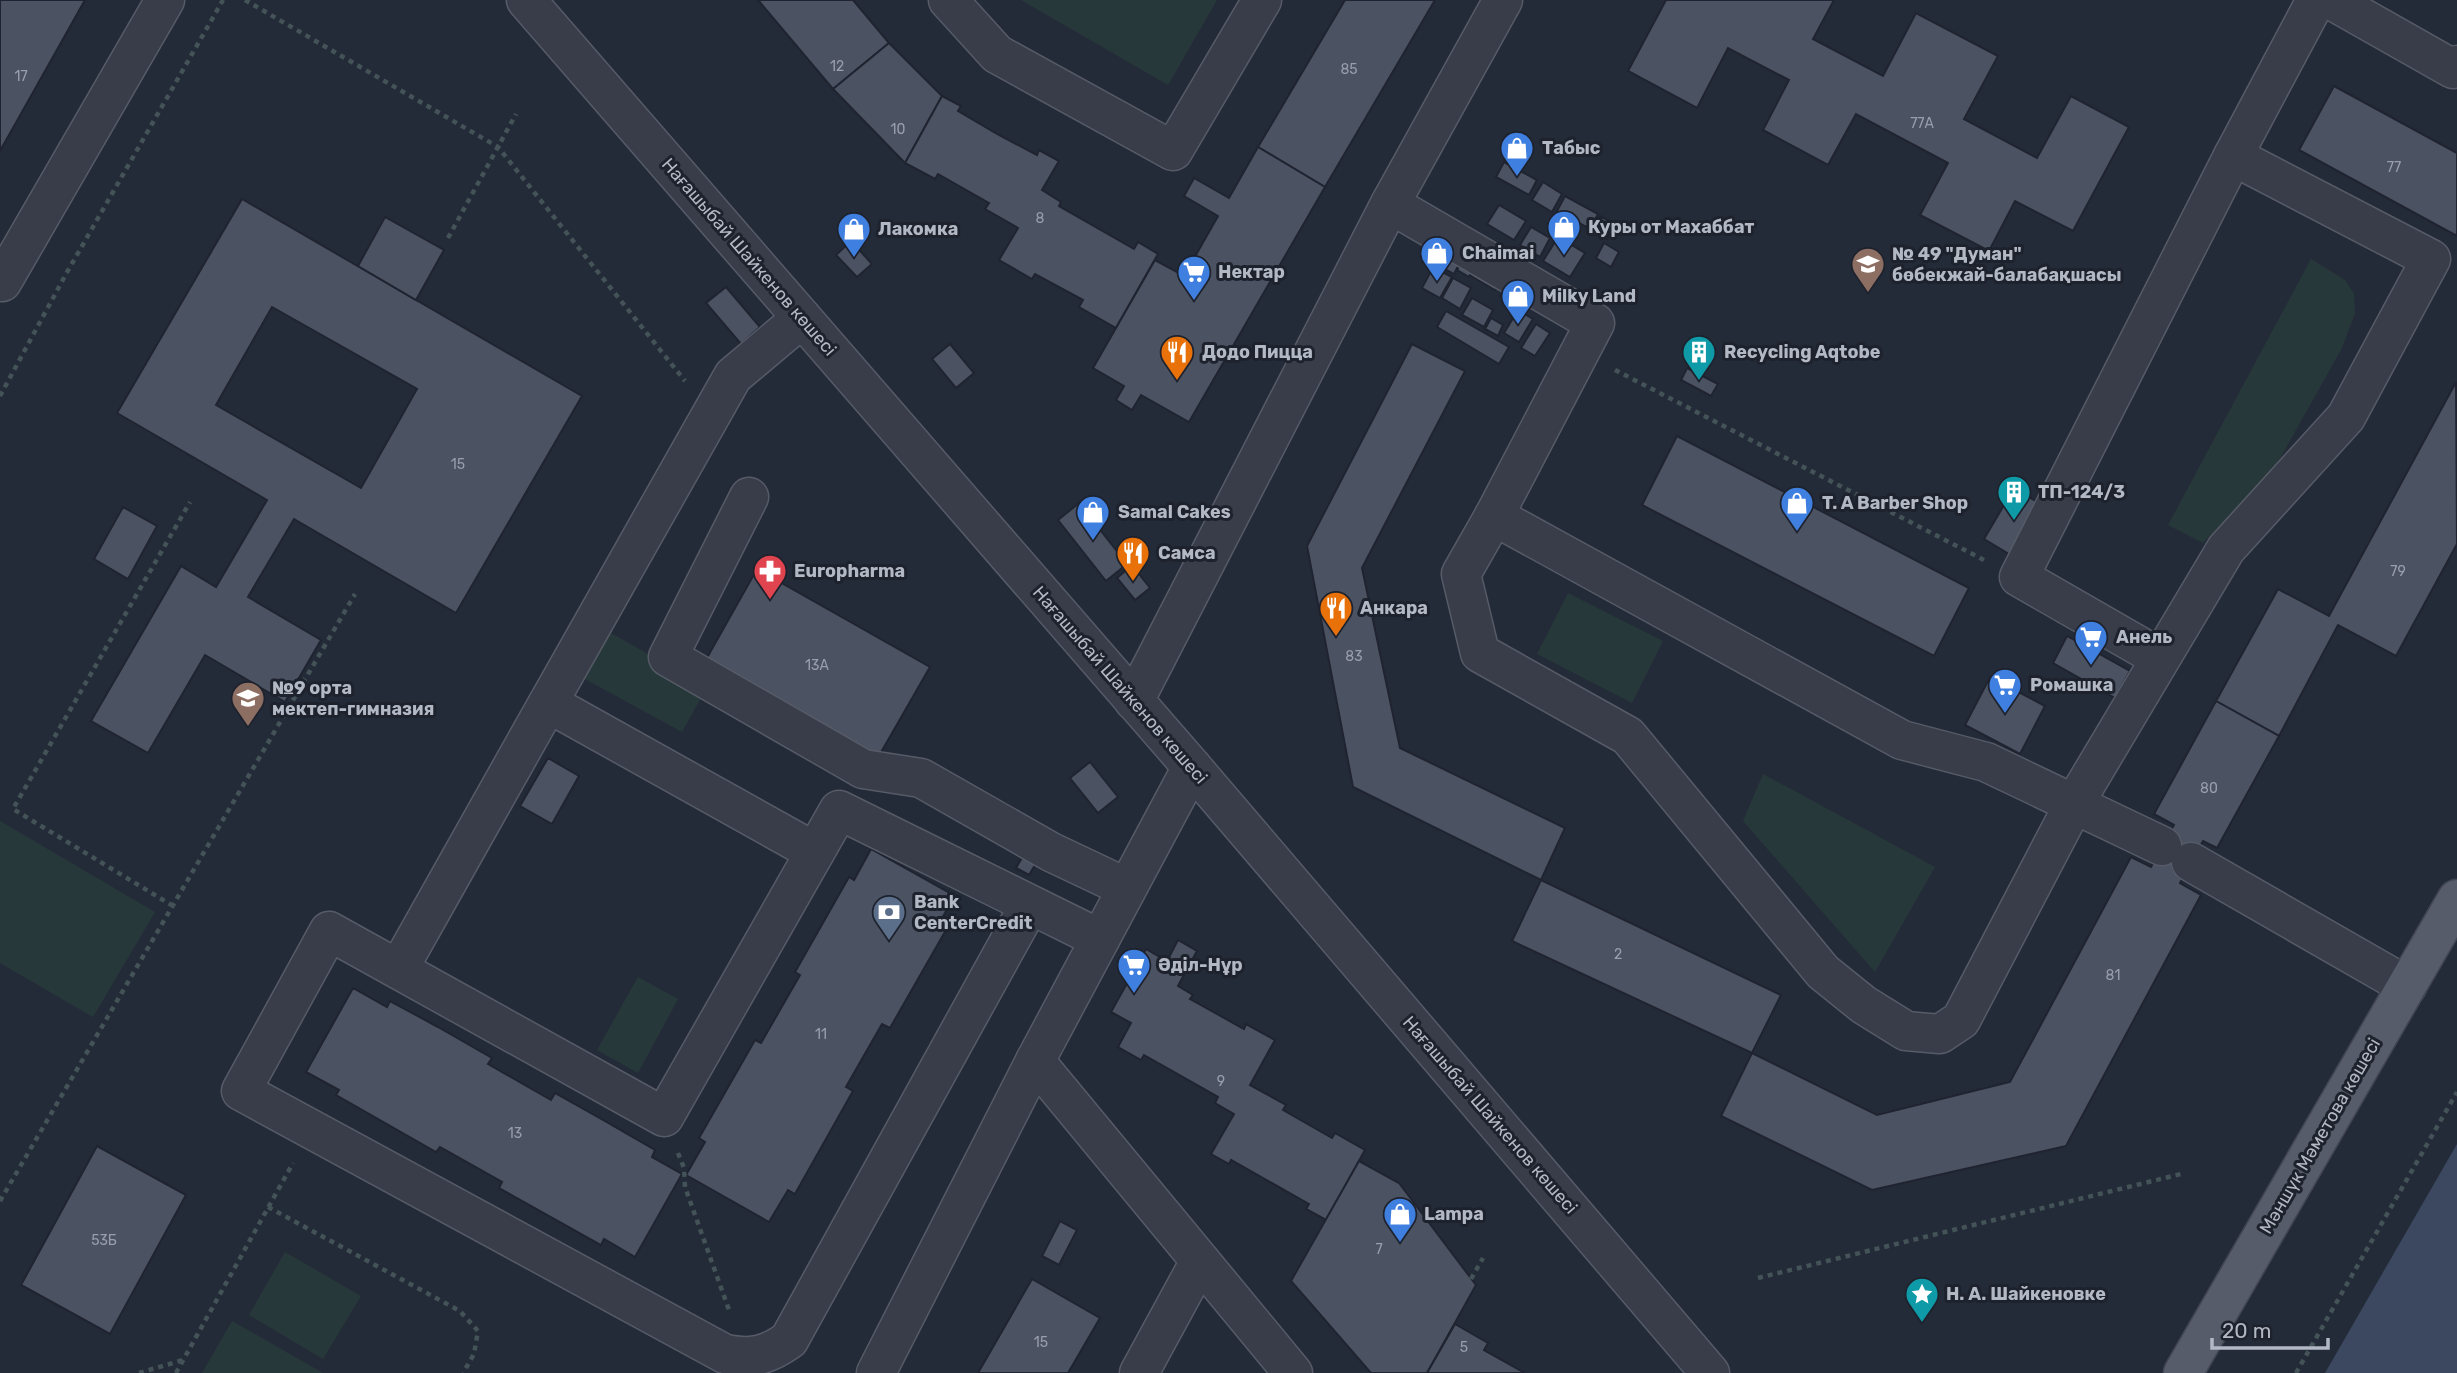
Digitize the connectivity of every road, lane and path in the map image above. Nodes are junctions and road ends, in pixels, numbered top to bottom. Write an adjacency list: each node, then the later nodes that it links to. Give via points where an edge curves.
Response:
1 (164, 0): 16 (street)
2 (223, 0): 20 (path)
3 (245, 0): 12 (path)
4 (526, 0): 17 (street, Нағашыбай Шайкенов көшесі)
5 (948, 0): 6 (street, via 997,54 1173,151)
6 (1262, 0)
7 (1503, 0): 14 (street)
8 (2316, 0): 13 (street)
9 (2330, 0): 10 (street, via 2453,69)
10 (2457, 65)
11 (516, 114): 12 (path)
12 (498, 147): 15 (path); 19 (path)
13 (2233, 156): 24 (street); 26 (street, via 2431,259 2346,417 2226,549)
14 (1390, 204): 18 (street, via 1595,323); 27 (street)
15 (448, 238)
16 (1, 283)
17 (802, 318): 27 (street, Нағашыбай Шайкенов көшесі); 28 (street, via 733,376)
18 (1579, 352): 23 (street); 24 (path)
19 (692, 390)
20 (0, 396)
21 (749, 497): 32 (street, via 668,657 863,769 921,778 1051,852)
22 (190, 502): 34 (path, via 13,809)
23 (1494, 516): 30 (street, via 1902,740 1986,762); 30 (street, via 1461,574 1480,653 1628,736 1823,972 1906,1031 1940,1034 1961,1020)
24 (2019, 577): 26 (street)
25 (355, 594): 34 (path)
26 (2160, 657): 30 (street)
27 (1134, 701): 29 (street, Нағашыбай Шайкенов көшесі)
28 (548, 703): 31 (street); 37 (street)
29 (1192, 767): 32 (street); 58 (street, Нағашыбай Шайкенов көшесі)
30 (2074, 804): 38 (street, via 2177,854)
31 (815, 852): 35 (street, via 838,810); 41 (street)
32 (1127, 888): 36 (street)
33 (2457, 899): 38 (main road, Мәншүк Мәметова көшесі)
34 (173, 906): 44 (path)
35 (1029, 906): 36 (street); 50 (street, via 789,1340 772,1352)
36 (1100, 939): 39 (street)
37 (399, 968): 41 (street); 42 (street, via 329,931 241,1091)
38 (2407, 985): 59 (main road, Мәншүк Мәметова көшесі)
39 (1035, 1061): 47 (street); 55 (street)
40 (2457, 1092): 60 (path)
41 (664, 1116): 50 (path)
42 (312, 1130): 45 (path); 50 (street, via 725,1354)
43 (2181, 1174): 48 (path)
44 (0, 1201)
45 (268, 1207): 51 (path); 54 (path, via 460,1311 478,1332 474,1354)
46 (1483, 1258): 49 (path)
47 (1200, 1261): 56 (street); 57 (street)
48 (1758, 1278)
49 (1471, 1279)
50 (747, 1357)
51 (184, 1360): 52 (path); 53 (path)
52 (139, 1373)
53 (176, 1373)
54 (463, 1373)
55 (876, 1373)
56 (1139, 1373)
57 (1293, 1373)
58 (1710, 1373)
59 (2183, 1373)
60 (2296, 1373)

